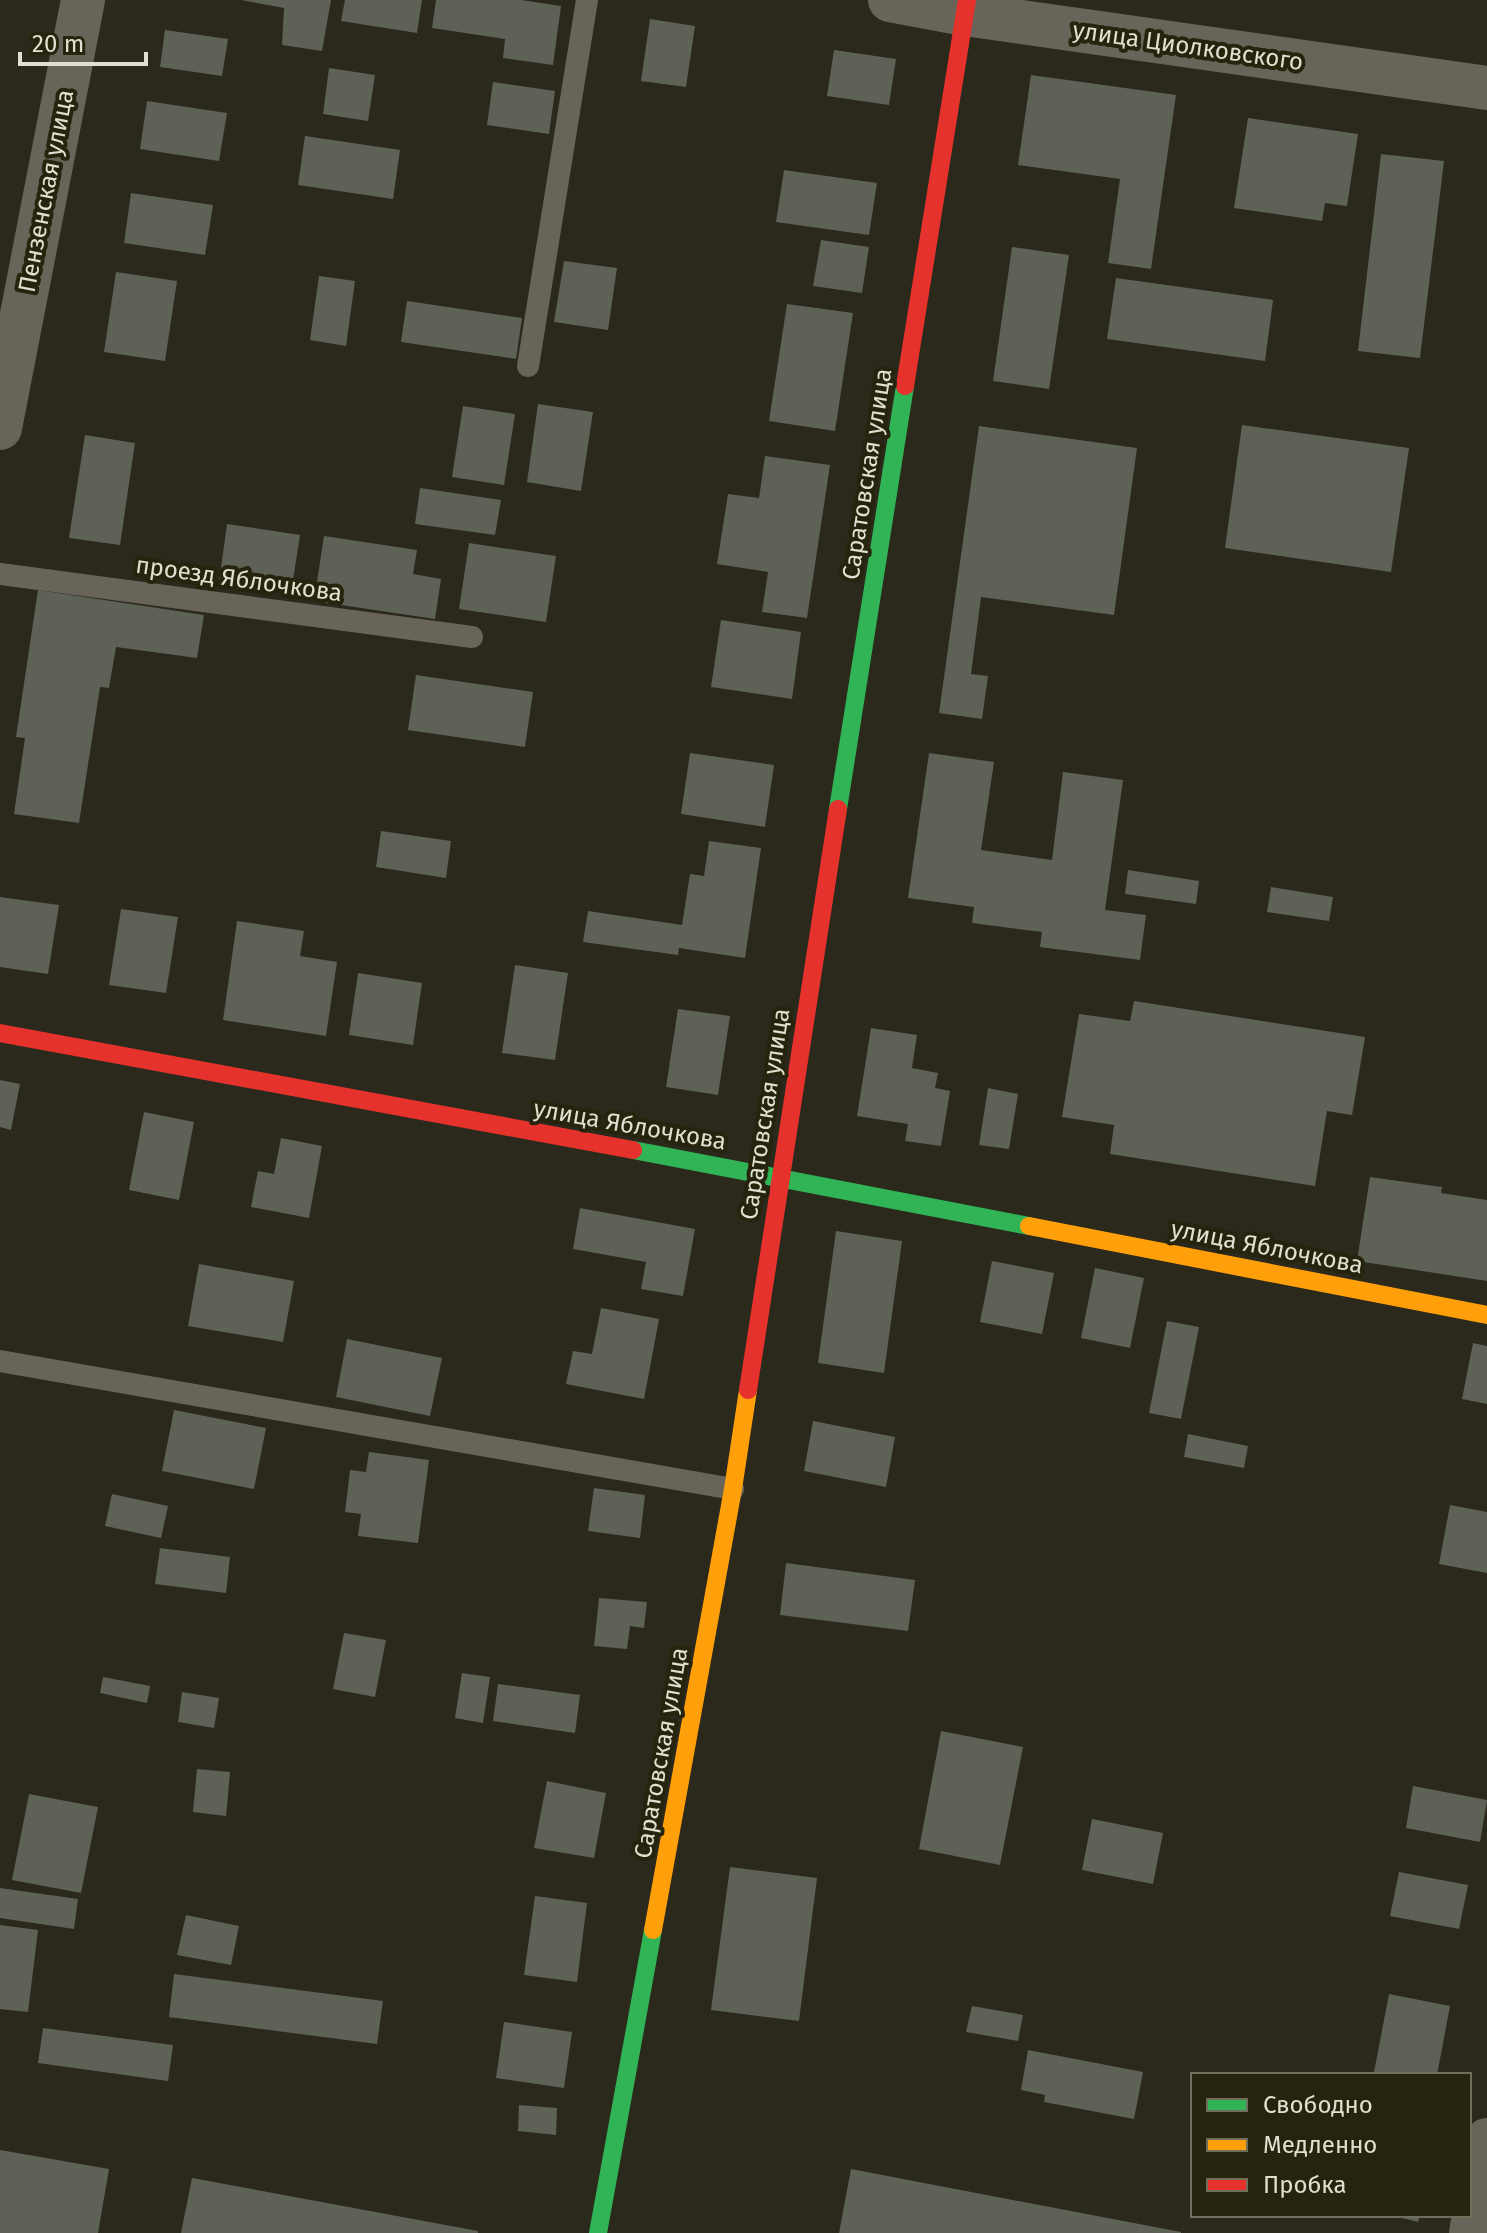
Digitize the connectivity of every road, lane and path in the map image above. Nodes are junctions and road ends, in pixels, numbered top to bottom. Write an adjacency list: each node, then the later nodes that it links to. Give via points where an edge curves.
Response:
1 (83, 0): 7 (street, Пензенская улица)
2 (587, 0): 6 (lane)
3 (890, 0): 4 (street, улица Циолковского)
4 (966, 7): 5 (street, улица Циолковского); 11 (street, Саратовская улица)
5 (1487, 88)
6 (528, 366)
7 (0, 428)
8 (0, 574): 9 (lane, проезд Яблочкова)
9 (472, 637)
10 (0, 1033): 11 (street, улица Яблочкова)
11 (779, 1177): 12 (street, улица Яблочкова); 14 (street, Саратовская улица)
12 (1487, 1315)
13 (0, 1361): 14 (lane)
14 (733, 1489): 16 (street, Саратовская улица)
15 (1487, 2140): 17 (street)
16 (598, 2233)
17 (1471, 2233)

